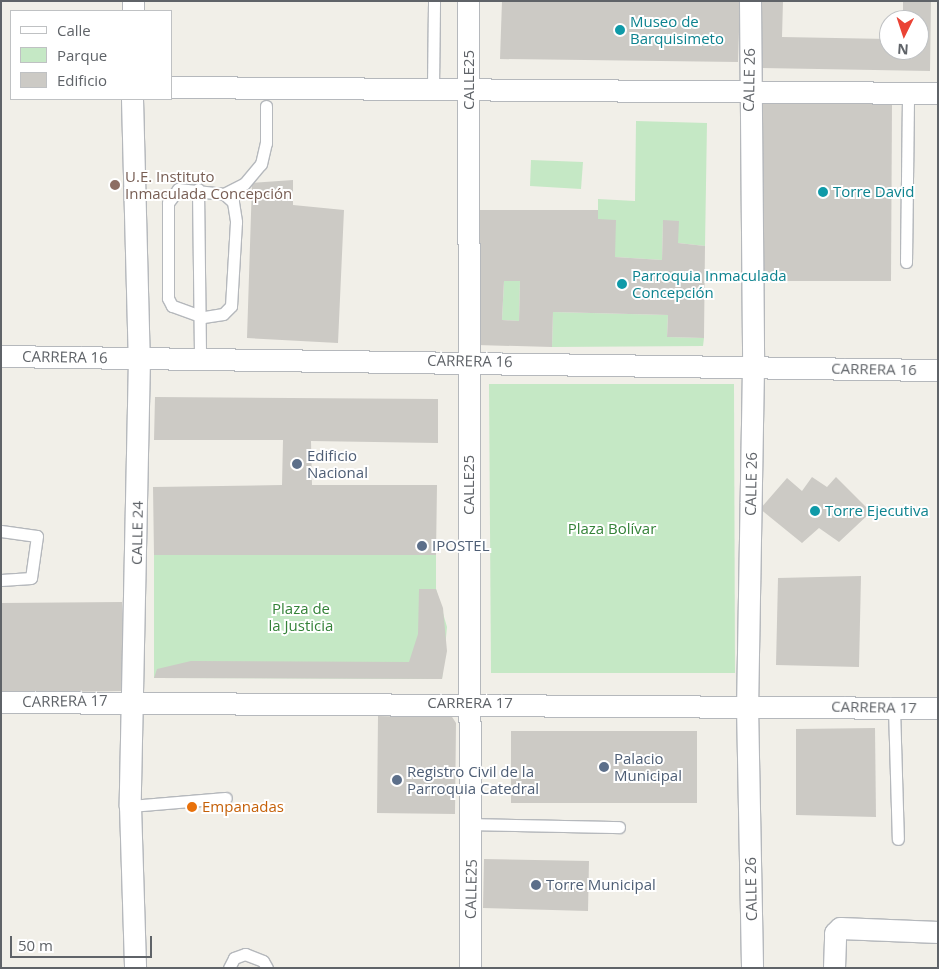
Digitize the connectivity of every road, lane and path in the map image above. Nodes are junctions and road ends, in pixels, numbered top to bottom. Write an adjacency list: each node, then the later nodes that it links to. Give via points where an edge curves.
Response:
1 (434, 1): 4 (lane)
2 (468, 1): 6 (street, CALLE25)
3 (750, 1): 9 (street, CALLE 26)
4 (433, 86): 5 (street); 6 (street)
5 (172, 87)
6 (469, 87): 9 (street); 19 (street, CALLE25)
7 (908, 92): 8 (street); 9 (street); 14 (lane)
8 (938, 93)
9 (748, 94): 20 (street, CALLE 26)
10 (132, 100): 17 (street, CALLE 24)
11 (266, 106): 13 (lane, via 266,143 261,164 244,184)
12 (198, 189): 13 (lane); 15 (lane); 15 (lane, via 178,189 168,203 167,282 172,306)
13 (224, 194): 15 (lane, via 233,202 236,222 231,306 227,312)
14 (906, 262)
15 (203, 317): 18 (lane)
16 (1, 356): 17 (street, CARRERA 16)
17 (139, 358): 18 (street, CARRERA 16); 24 (street, CALLE 24)
18 (200, 359): 19 (street, CARRERA 16)
19 (469, 360): 20 (street, CARRERA 16); 26 (street, CALLE25)
20 (753, 367): 21 (street, CARRERA 16); 27 (street, CALLE 26)
21 (938, 370)
22 (1, 531): 23 (lane, via 31,532 37,536 31,578)
23 (1, 580)
24 (135, 700): 25 (street, CARRERA 17); 26 (street, CARRERA 17); 31 (street, CALLE 24)
25 (1, 702)
26 (471, 703): 27 (street, CARRERA 17); 32 (street, CALLE25)
27 (747, 705): 28 (street, CARRERA 17); 40 (street, CALLE 26)
28 (894, 708): 29 (street, CARRERA 17); 34 (lane)
29 (938, 708)
30 (226, 798): 31 (lane)
31 (130, 806): 36 (street, CALLE 24)
32 (472, 824): 33 (lane); 39 (street, CALLE25)
33 (619, 827)
34 (898, 839)
35 (938, 932): 41 (street, via 840,928 835,933)
36 (135, 968)
37 (229, 968): 38 (lane, via 234,958 245,954 264,961)
38 (267, 968)
39 (470, 968)
40 (752, 968)
41 (834, 968)

